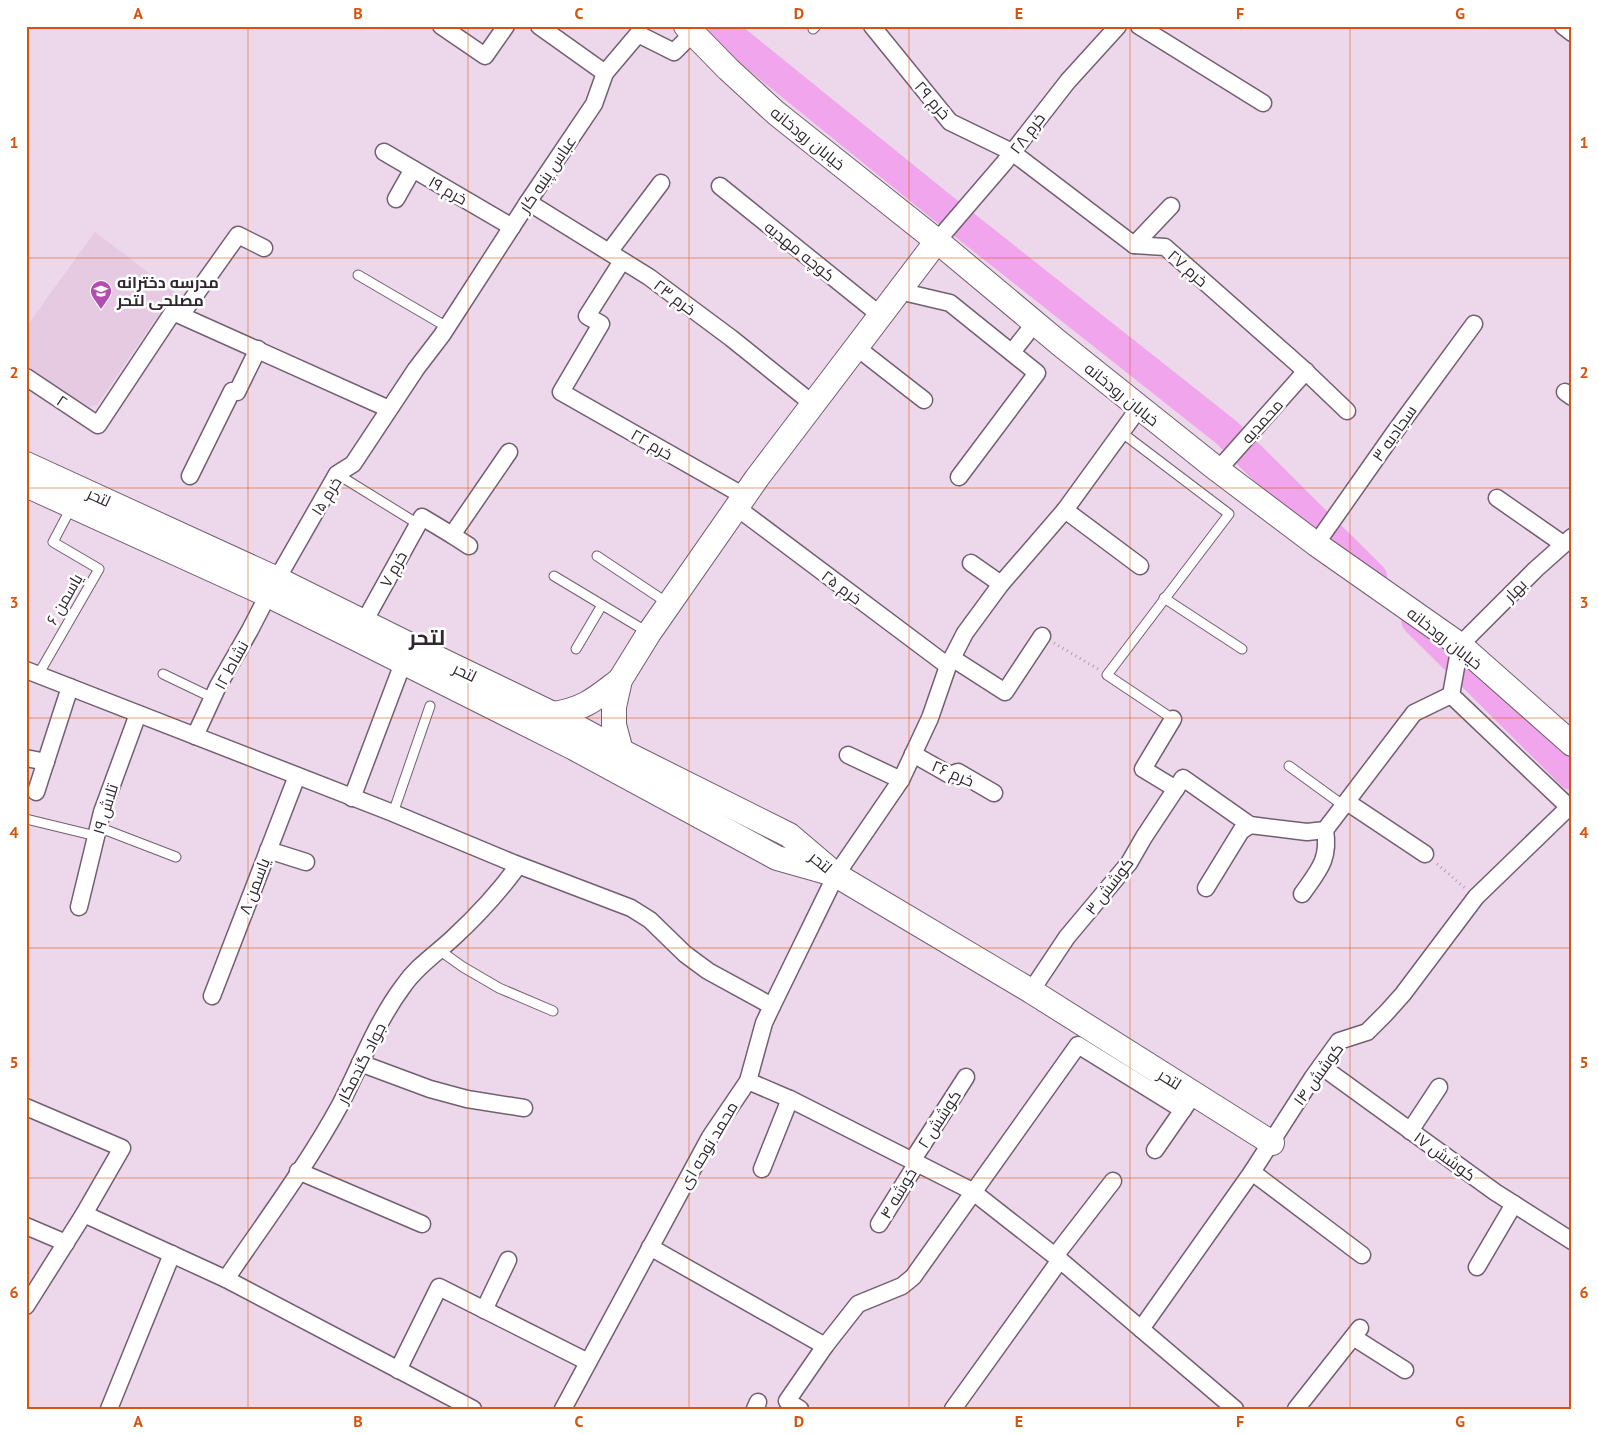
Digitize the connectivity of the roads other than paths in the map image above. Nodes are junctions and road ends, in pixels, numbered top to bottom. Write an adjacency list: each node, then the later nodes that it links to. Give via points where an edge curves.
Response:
1 (441, 26): 2 (street, via 485,56)
2 (506, 26)
3 (539, 26): 10 (street)
4 (872, 26): 13 (street, خرم ۲۹, via 950,122)
5 (1118, 26): 13 (street, خرم ۲۸, via 1068,81)
6 (1140, 26): 11 (street)
7 (1563, 26): 9 (street)
8 (690, 30): 10 (street, عباس پنبه کار, via 674,52 638,34); 21 (street, خیابان رودخانه, via 776,113)
9 (1572, 33)
10 (605, 73): 18 (street, عباس پنبه کار, via 594,104)
11 (1262, 103)
12 (384, 152): 14 (street, خرم ۱۹)
13 (1012, 152): 21 (street, خرم ۲۸); 22 (street)
14 (413, 169): 17 (street); 20 (street, خرم ۱۹)
15 (661, 184): 24 (street)
16 (720, 186): 28 (street, کوچه مهدیه)
17 (396, 199)
18 (528, 202): 20 (street, عباس پنبه کار); 24 (street, خرم ۲۳)
19 (1171, 206): 22 (street)
20 (512, 227): 31 (street, عباس پنبه کار)
21 (937, 241): 26 (street); 29 (street, خیابان رودخانه)
22 (1134, 245): 36 (street, خرم ۲۷, via 1165,247)
23 (264, 248): 27 (street, via 238,235)
24 (616, 256): 39 (street, خرم ۲۳, via 701,316); 52 (street, خرم ۲۲, via 587,316 601,324 561,392)
25 (358, 275): 31 (lane)
26 (898, 292): 28 (street); 34 (street, via 950,303)
27 (181, 315): 33 (street); 37 (street, ۲, via 173,312 98,425)
28 (880, 316): 32 (street)
29 (1035, 323): 34 (street); 40 (street, خیابان رودخانه)
30 (1474, 324): 58 (street, سجادیه ۳)
31 (447, 327): 35 (street, عباس پنبه کار)
32 (856, 347): 38 (street); 39 (street)
33 (258, 349): 41 (street); 48 (street, via 236,392 232,390)
34 (1012, 352): 49 (street, via 1037,373)
35 (416, 369): 41 (street, خرم ۱۵)
36 (1306, 372): 42 (street, خرم ۲۷); 46 (street, محمدیه)
37 (26, 377)
38 (924, 400)
39 (813, 404): 52 (street)
40 (1139, 408): 43 (street, محمد نوحه ای); 46 (street, خیابان رودخانه)
41 (389, 409): 47 (street, خرم ۱۵, via 353,464)
42 (1347, 411)
43 (1121, 432): 54 (street, محمد نوحه ای); 66 (lane, via 1229,514)
44 (509, 452): 56 (street)
45 (26, 464): 65 (street, لتحر)
46 (1218, 470): 58 (street, خیابان رودخانه)
47 (337, 474): 55 (lane); 65 (street, خرم ۱۵)
48 (190, 476)
49 (958, 477)
50 (26, 485): 53 (street, لتحر)
51 (1498, 498): 57 (street)
52 (740, 501): 67 (street); 75 (street, خرم ۲۵)
53 (72, 506): 65 (street, لتحر); 77 (lane, یاسمن ۶, via 53,542 99,569)
54 (1066, 510): 62 (street); 64 (street, محمد نوحه ای)
55 (420, 520): 56 (street); 69 (street, خرم ۷)
56 (452, 535): 59 (street)
57 (1568, 540): 72 (street, بهار)
58 (1316, 544): 72 (street, خیابان رودخانه)
59 (469, 546)
60 (597, 556): 67 (lane)
61 (971, 563): 64 (street)
62 (1140, 566)
63 (554, 576): 68 (lane)
64 (1001, 584): 75 (street, محمد نوحه ای, via 965,633)
65 (273, 587): 69 (street, لتحر); 76 (street, لتحر); 82 (street, نشاط ۱۲)
66 (1164, 598): 74 (lane); 86 (lane, via 1107,675)
67 (670, 604): 70 (street)
68 (602, 605): 70 (lane); 73 (lane)
69 (364, 622): 85 (street, لتحر)
70 (649, 633): 79 (street)
71 (1042, 636): 75 (street, خرم ۲۵, via 1005,692)
72 (1460, 645): 81 (street); 88 (street, خیابان رودخانه)
73 (576, 649)
74 (1242, 649)
75 (950, 662): 90 (street, محمد نوحه ای)
76 (403, 663): 100 (street); 113 (street, لتحر, via 574,748 777,858)
77 (32, 672): 80 (street)
78 (163, 674): 82 (lane)
79 (620, 680): 85 (street, via 591,702 572,711); 89 (street, via 614,725)
80 (70, 687): 84 (street); 93 (street)
81 (1451, 694): 101 (street, via 1414,714); 102 (street)
82 (213, 698): 87 (street, نشاط ۱۲)
83 (430, 706): 103 (lane)
84 (138, 714): 87 (street); 107 (street, تلاش ۱۹)
85 (553, 714): 89 (street, لتحر)
86 (1173, 720): 97 (street, via 1143,769)
87 (195, 736): 95 (street)
88 (1572, 744)
89 (621, 751): 113 (street, لتحر, via 790,835)
90 (913, 754): 96 (street, محمد نوحه ای); 99 (street, خرم ۲۶, via 950,775 958,772)
91 (848, 755): 96 (street)
92 (26, 758): 93 (street)
93 (46, 762): 98 (street)
94 (1289, 766): 101 (lane)
95 (297, 776): 100 (street); 108 (street, یاسمن ۸)
96 (901, 780): 113 (street, محمد نوحه ای)
97 (1180, 784): 105 (street); 118 (street, کوشش ۳, via 1129,863 1067,937)
98 (36, 792)
99 (994, 793)
100 (352, 798): 103 (street)
101 (1346, 804): 106 (street); 109 (street)
102 (1570, 809): 123 (street, کوشش ۱۴, via 1476,897 1386,1013 1367,1032 1340,1041)
103 (393, 813): 112 (street)
104 (26, 819): 107 (lane)
105 (1250, 824): 106 (street, via 1307,832); 114 (street, via 1241,832)
106 (1325, 830): 115 (street, via 1324,862)
107 (97, 832): 110 (lane); 116 (street, تلاش ۱۹)
108 (268, 850): 111 (street); 119 (street, یاسمن ۸)
109 (1426, 854)
110 (176, 857)
111 (306, 862)
112 (518, 866): 117 (street, جواد گندمکار, via 502,888); 120 (street, via 631,908 650,920 708,971)
113 (836, 875): 118 (street, لتحر); 120 (street, محمد نوحه ای)
114 (1206, 888)
115 (1302, 894)
116 (79, 907)
117 (439, 950): 121 (lane, via 499,988); 122 (street, جواد گندمکار, via 404,985)
118 (1031, 991): 128 (street, لتحر)
119 (212, 996)
120 (772, 1006): 125 (street, محمد نوحه ای)
121 (553, 1011)
122 (360, 1063): 130 (street, via 430,1090); 136 (street, جواد گندمکار, via 339,1105)
123 (1321, 1066): 131 (street, کوشش ۱۷); 132 (street, کوشش ۱۴)
124 (966, 1077): 134 (street, کوشش ۲)
125 (748, 1081): 127 (street); 147 (street, محمد نوحه ای, via 710,1137)
126 (1439, 1087): 131 (street)
127 (790, 1098): 134 (street); 135 (street)
128 (1189, 1102): 132 (street, لتحر); 133 (street); 139 (street, via 1078,1046)
129 (26, 1107): 141 (street, via 122,1148)
130 (524, 1108)
131 (1410, 1131): 140 (street, کوشش ۱۷)
132 (1272, 1143): 137 (street, کوشش ۱۴)
133 (1154, 1150)
134 (914, 1162): 139 (street); 143 (street, خوشه ۴)
135 (762, 1169)
136 (298, 1172): 142 (street); 153 (street, جواد گندمکار)
137 (1252, 1172): 149 (street); 156 (street, کوشش ۱۴)
138 (1112, 1180): 150 (street)
139 (972, 1191): 150 (street); 157 (street, via 913,1277 902,1286 858,1304)
140 (1514, 1204): 145 (street, کوشش ۱۷); 152 (street)
141 (84, 1214): 146 (street); 148 (street)
142 (422, 1224)
143 (880, 1224)
144 (26, 1226): 146 (street)
145 (1572, 1241)
146 (66, 1243): 154 (street)
147 (650, 1247): 157 (street); 158 (street, محمد نوحه ای)
148 (172, 1254): 153 (street); 161 (street)
149 (1362, 1254)
150 (1058, 1258): 156 (street); 165 (street)
151 (508, 1260): 155 (street)
152 (1477, 1267)
153 (226, 1279): 159 (street)
154 (26, 1306)
155 (484, 1310): 158 (street); 159 (street, via 439,1288)
156 (1141, 1330): 166 (street)
157 (825, 1346): 164 (street, via 787,1401)
158 (588, 1362): 163 (street, محمد نوحه ای)
159 (398, 1370): 162 (street)
160 (1405, 1370): 167 (street, via 1357,1332)
161 (109, 1409)
162 (473, 1409)
163 (563, 1409)
164 (800, 1409)
165 (953, 1409)
166 (1235, 1409)
167 (1296, 1409)

